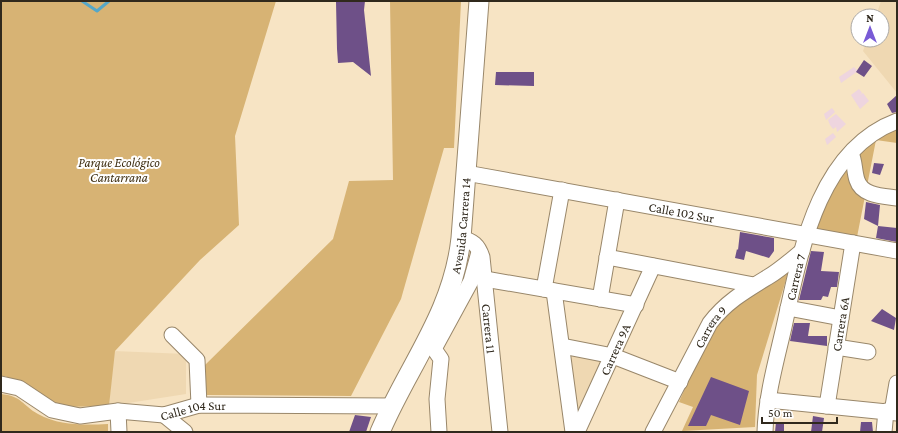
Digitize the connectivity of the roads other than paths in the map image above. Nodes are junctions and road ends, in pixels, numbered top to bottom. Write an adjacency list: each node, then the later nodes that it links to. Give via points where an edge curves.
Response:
1 (479, 1): 4 (main road, Avenida Carrera 14)
2 (897, 121): 3 (street, Carrera 7, via 866,138)
3 (851, 153): 6 (street, via 861,189); 8 (street, Carrera 7, via 838,168 822,196)
4 (466, 173): 5 (street, Calle 102 Sur); 9 (main road, Avenida Carrera 14)
5 (562, 190): 7 (street, Calle 102 Sur); 18 (street)
6 (897, 198)
7 (617, 200): 8 (street, Calle 102 Sur); 14 (street)
8 (807, 235): 10 (street, Calle 102 Sur); 13 (street, Carrera 7)
9 (461, 238): 11 (street); 25 (main road, Avenida Carrera 14, via 450,289)
10 (853, 243): 12 (street, Calle 102 Sur); 22 (street, Carrera 6A)
11 (480, 248): 16 (street, Carrera 11); 25 (street, via 471,281)
12 (897, 251)
13 (802, 252): 17 (street, Carrera 9); 21 (street, Carrera 7)
14 (607, 257): 15 (street); 19 (street)
15 (653, 266): 17 (street); 20 (street, Carrera 9A)
16 (485, 279): 18 (street); 43 (street, Carrera 11)
17 (754, 285): 29 (street, Carrera 9, via 735,297 714,318)
18 (549, 290): 19 (street); 24 (street)
19 (600, 299): 20 (street)
20 (636, 305): 28 (street, Carrera 9A)
21 (788, 308): 22 (street); 32 (street, Carrera 7)
22 (841, 318): 26 (street, Carrera 6A)
23 (172, 335): 33 (street, via 197,360)
24 (562, 346): 28 (street); 44 (street)
25 (430, 347): 34 (main road, Avenida Carrera 14); 42 (street, via 438,353 441,365 437,399)
26 (836, 347): 27 (street); 35 (street, Carrera 6A)
27 (868, 352)
28 (613, 356): 29 (street); 45 (street, Carrera 9A)
29 (680, 382): 46 (street, Carrera 9)
30 (897, 383): 37 (street)
31 (1, 384): 36 (street, Calle 104 Sur, via 19,388 52,410 65,414 86,416)
32 (768, 400): 35 (street); 47 (street, Carrera 7)
33 (199, 405): 34 (street, Calle 104 Sur); 38 (street, Calle 104 Sur)
34 (393, 406): 41 (main road, Avenida Carrera 14)
35 (827, 406): 37 (street)
36 (118, 411): 38 (street, Calle 104 Sur); 39 (street)
37 (892, 412): 48 (street)
38 (164, 415): 40 (street)
39 (119, 432)
40 (185, 432)
41 (380, 432)
42 (439, 432)
43 (500, 432)
44 (573, 432)
45 (577, 432)
46 (653, 432)
47 (765, 432)
48 (884, 432)

